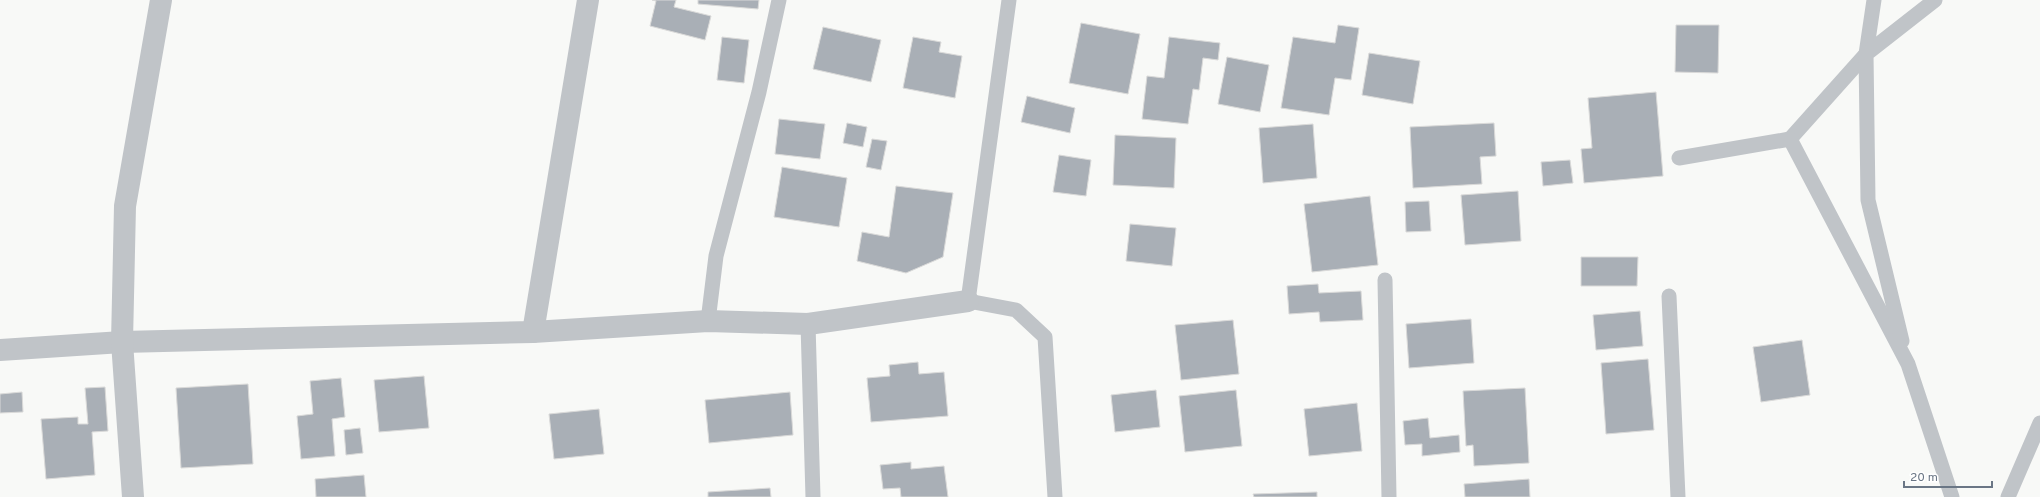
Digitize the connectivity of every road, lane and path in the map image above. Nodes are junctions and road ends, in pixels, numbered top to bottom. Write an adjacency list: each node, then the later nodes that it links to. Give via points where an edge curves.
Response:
1 (161, 0): 16 (street, via 125,206)
2 (588, 0): 15 (street)
3 (779, 0): 13 (lane, via 759,92 716,256)
4 (1009, 0): 12 (lane)
5 (1874, 0): 7 (lane)
6 (1935, 0): 7 (lane)
7 (1866, 54): 8 (lane); 18 (lane, via 1868,200)
8 (1790, 139): 9 (lane); 18 (lane)
9 (1679, 158)
10 (1385, 280): 23 (lane)
11 (1669, 296): 24 (lane)
12 (968, 302): 14 (street); 22 (lane, via 1016,310 1046,337)
13 (708, 321): 14 (street); 15 (street)
14 (808, 324): 21 (lane)
15 (533, 332): 16 (street)
16 (122, 342): 17 (street); 20 (street)
17 (0, 350)
18 (1908, 364): 25 (lane)
19 (2040, 423): 26 (lane)
20 (133, 497)
21 (813, 497)
22 (1055, 497)
23 (1389, 497)
24 (1678, 497)
25 (1952, 497)
26 (2008, 497)

